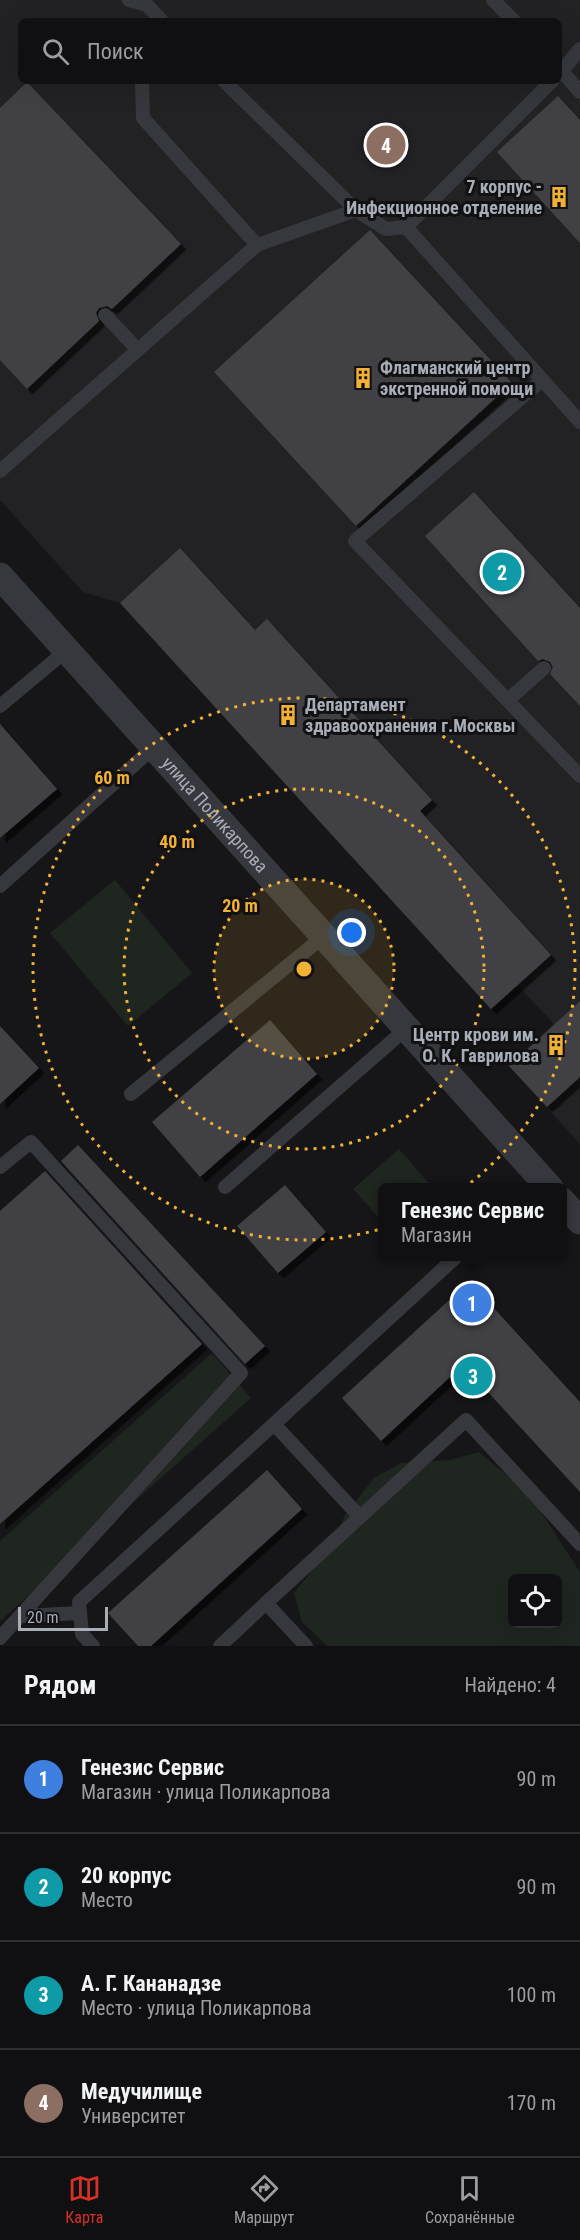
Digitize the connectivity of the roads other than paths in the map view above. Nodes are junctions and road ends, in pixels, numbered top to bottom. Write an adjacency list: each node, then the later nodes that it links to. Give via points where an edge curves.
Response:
1 (129, 0): 3 (lane)
2 (493, 0): 6 (lane)
3 (149, 3): 4 (lane); 5 (lane)
4 (146, 18)
5 (160, 18)
6 (511, 18)
7 (580, 49): 8 (lane)
8 (562, 69)
9 (562, 77): 13 (lane)
10 (142, 84): 16 (lane, via 143,118)
11 (227, 84): 14 (lane)
12 (548, 84): 15 (lane)
13 (580, 92)
14 (356, 210): 15 (lane, via 386,229); 16 (lane)
15 (406, 227): 19 (lane)
16 (256, 245): 18 (lane)
17 (105, 315): 18 (lane)
18 (138, 350): 21 (lane)
19 (542, 380): 20 (lane); 25 (lane, via 355,541)
20 (580, 422)
21 (0, 471)
22 (0, 576): 23 (street, улица Поликарпова)
23 (67, 650): 26 (lane); 27 (street, улица Поликарпова)
24 (544, 668): 25 (lane)
25 (508, 700): 28 (lane)
26 (0, 705)
27 (154, 747): 29 (lane); 30 (street, улица Поликарпова)
28 (580, 776)
29 (0, 886)
30 (324, 936): 31 (street, улица Поликарпова); 32 (lane)
31 (407, 1028): 34 (street, улица Поликарпова); 35 (lane)
32 (131, 1094)
33 (0, 1167): 44 (lane, via 31,1142 241,1373)
34 (540, 1183)
35 (225, 1187)
36 (567, 1207): 37 (street)
37 (580, 1221)
38 (453, 1261): 39 (lane)
39 (274, 1424): 40 (lane); 43 (lane, via 80,1602)
40 (360, 1517): 41 (lane, via 466,1420); 42 (lane)
41 (580, 1544)
42 (266, 1603): 47 (lane); 48 (lane)
43 (80, 1613): 44 (lane); 46 (lane, via 82,1634)
44 (23, 1616): 45 (lane)
45 (0, 1638)
46 (93, 1646)
47 (220, 1646)
48 (306, 1646)

